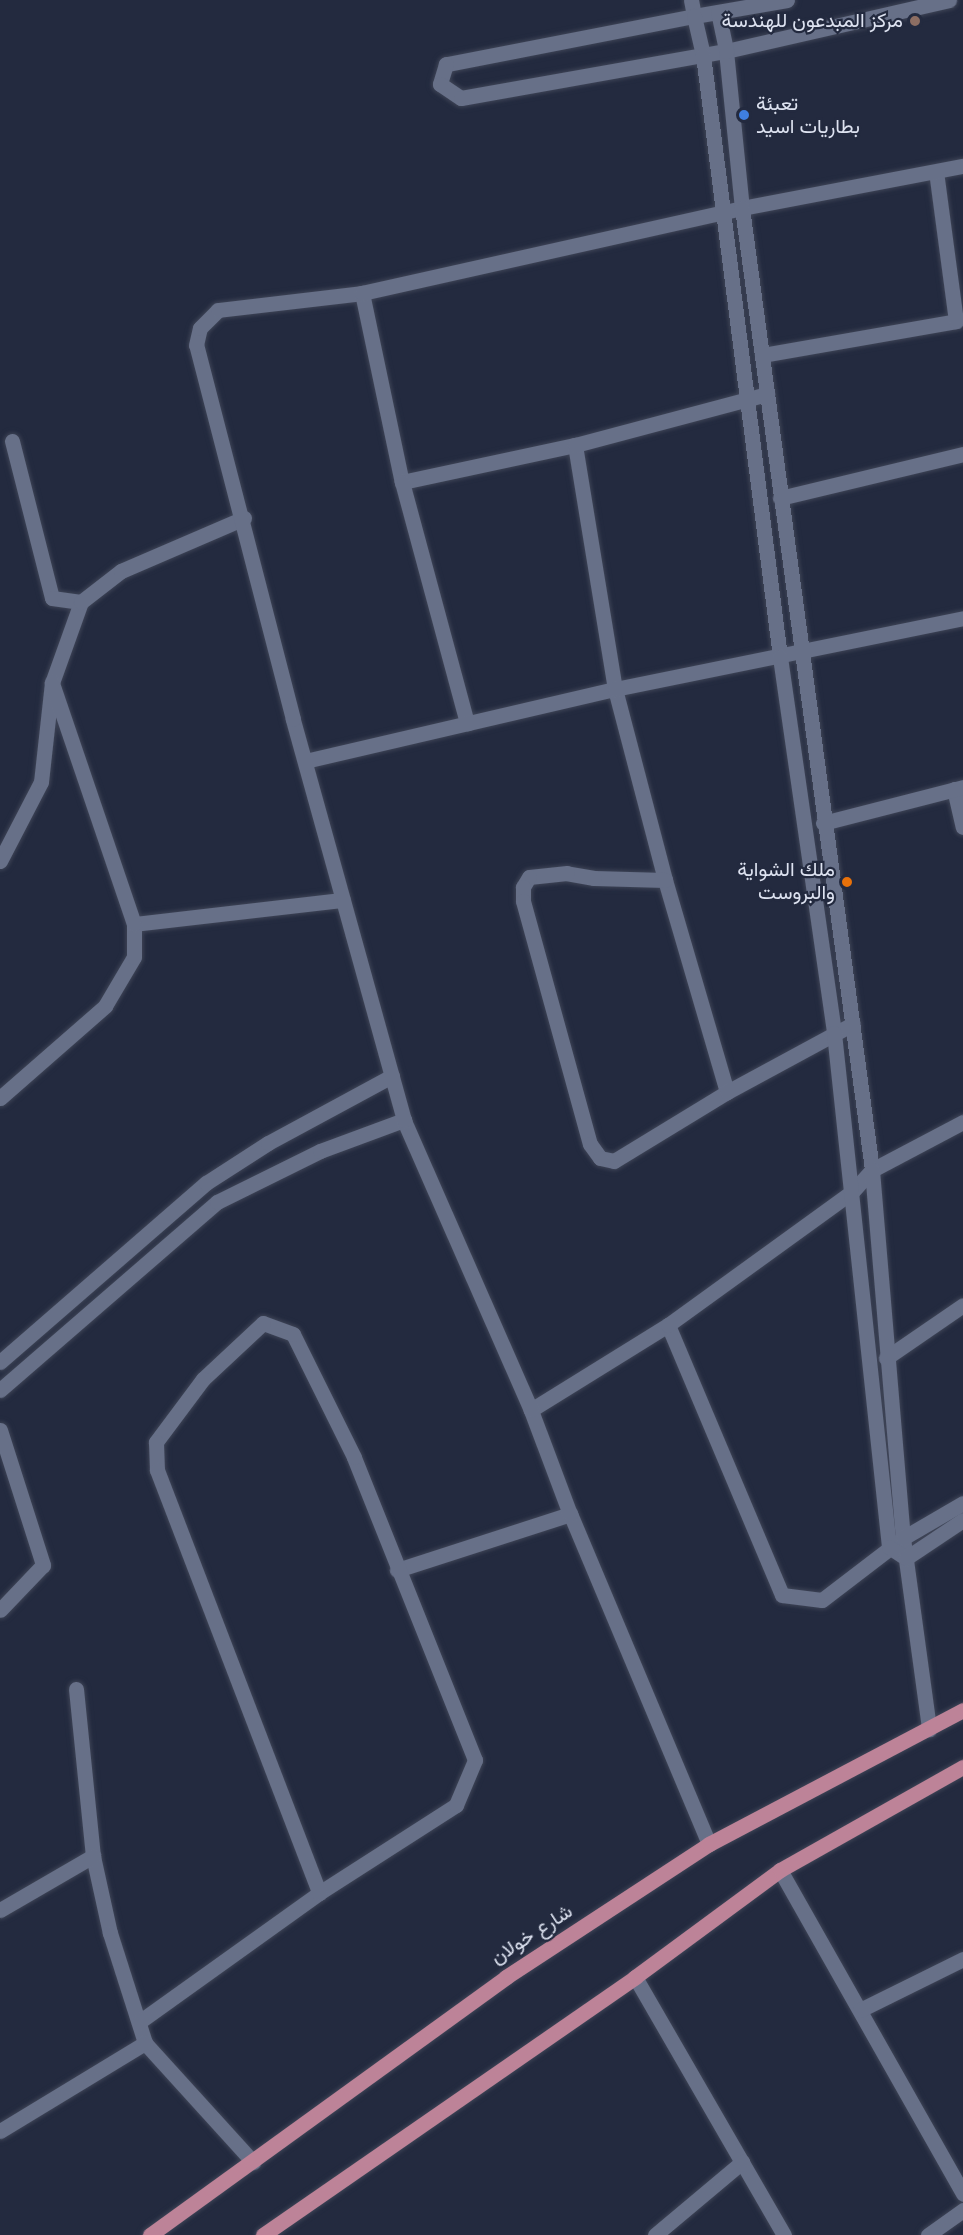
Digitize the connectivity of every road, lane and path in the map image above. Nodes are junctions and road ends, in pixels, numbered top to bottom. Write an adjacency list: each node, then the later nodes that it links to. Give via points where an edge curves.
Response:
1 (691, 0): 5 (street)
2 (787, 0): 4 (street)
3 (949, 0): 6 (street)
4 (718, 12): 5 (street); 6 (street)
5 (694, 16): 7 (street); 7 (street, via 446,64 440,84 461,98)
6 (726, 51): 7 (street); 10 (street)
7 (703, 55): 11 (street)
8 (963, 166): 9 (street)
9 (936, 172): 10 (street); 13 (street)
10 (742, 208): 11 (street); 14 (street)
11 (724, 213): 12 (street); 16 (street)
12 (362, 293): 20 (street); 22 (street, via 218,310 200,328 196,345)
13 (960, 320): 14 (street)
14 (762, 355): 15 (street)
15 (767, 394): 16 (street); 21 (street)
16 (749, 398): 18 (street); 26 (street)
17 (12, 441): 23 (street, via 52,598)
18 (575, 445): 20 (street); 28 (street)
19 (963, 454): 21 (street)
20 (402, 482): 29 (street)
21 (780, 498): 25 (street)
22 (244, 518): 23 (street, via 121,571); 30 (street)
23 (81, 602): 27 (street)
24 (963, 618): 25 (street)
25 (801, 652): 26 (street); 32 (street)
26 (780, 657): 28 (street); 39 (street)
27 (52, 682): 34 (street, via 41,782); 37 (street)
28 (615, 689): 29 (street); 35 (street)
29 (467, 723): 30 (street)
30 (305, 761): 36 (street)
31 (958, 788): 32 (street); 33 (street)
32 (823, 823): 38 (street)
33 (963, 827)
34 (0, 861)
35 (665, 880): 41 (street); 41 (street, via 594,878 567,873 529,877 523,887 523,901 590,1144 600,1158 614,1161)
36 (343, 900): 37 (street); 40 (street)
37 (134, 924): 42 (street, via 134,957 105,1006)
38 (853, 1024): 39 (street); 45 (street)
39 (834, 1033): 41 (street); 46 (street)
40 (392, 1076): 43 (street); 50 (street, via 268,1143 206,1183)
41 (727, 1092)
42 (0, 1098)
43 (404, 1120): 51 (street, via 320,1151 217,1202); 52 (street)
44 (963, 1122): 45 (street)
45 (872, 1170): 46 (street); 49 (street)
46 (852, 1192): 48 (street); 58 (street)
47 (963, 1305): 49 (street)
48 (668, 1325): 52 (street); 58 (street, via 782,1595 822,1600)
49 (886, 1358): 57 (street)
50 (0, 1362)
51 (0, 1390)
52 (531, 1410): 55 (street)
53 (0, 1430): 61 (street, via 43,1565)
54 (963, 1503): 57 (street)
55 (570, 1514): 60 (street); 66 (street)
56 (963, 1520): 59 (street)
57 (903, 1538): 58 (street); 59 (street)
58 (889, 1547): 59 (street)
59 (906, 1558): 64 (street)
60 (398, 1570): 69 (street, via 475,1760 456,1805); 69 (street, via 354,1457 292,1334 263,1323 203,1379 156,1442 157,1470)
61 (0, 1610)
62 (76, 1689): 67 (street)
63 (963, 1710): 64 (main road, شارع خولان)
64 (929, 1729): 66 (main road, شارع خولان)
65 (963, 1767): 68 (main road)
66 (709, 1844): 77 (main road, شارع خولان, via 506,1977)
67 (93, 1856): 70 (street); 74 (street, via 110,1933)
68 (780, 1870): 72 (main road); 73 (street)
69 (319, 1893): 74 (street)
70 (0, 1910)
71 (963, 1959): 73 (street)
72 (635, 1977): 78 (street); 82 (main road)
73 (861, 2010): 79 (street)
74 (139, 2022): 75 (street)
75 (145, 2043): 76 (street); 77 (street)
76 (0, 2131)
77 (253, 2162): 81 (main road, شارع خولان)
78 (742, 2162): 83 (street); 84 (street)
79 (963, 2194)
80 (963, 2210): 85 (street)
81 (150, 2235)
82 (263, 2235)
83 (655, 2235)
84 (784, 2235)
85 (928, 2235)

